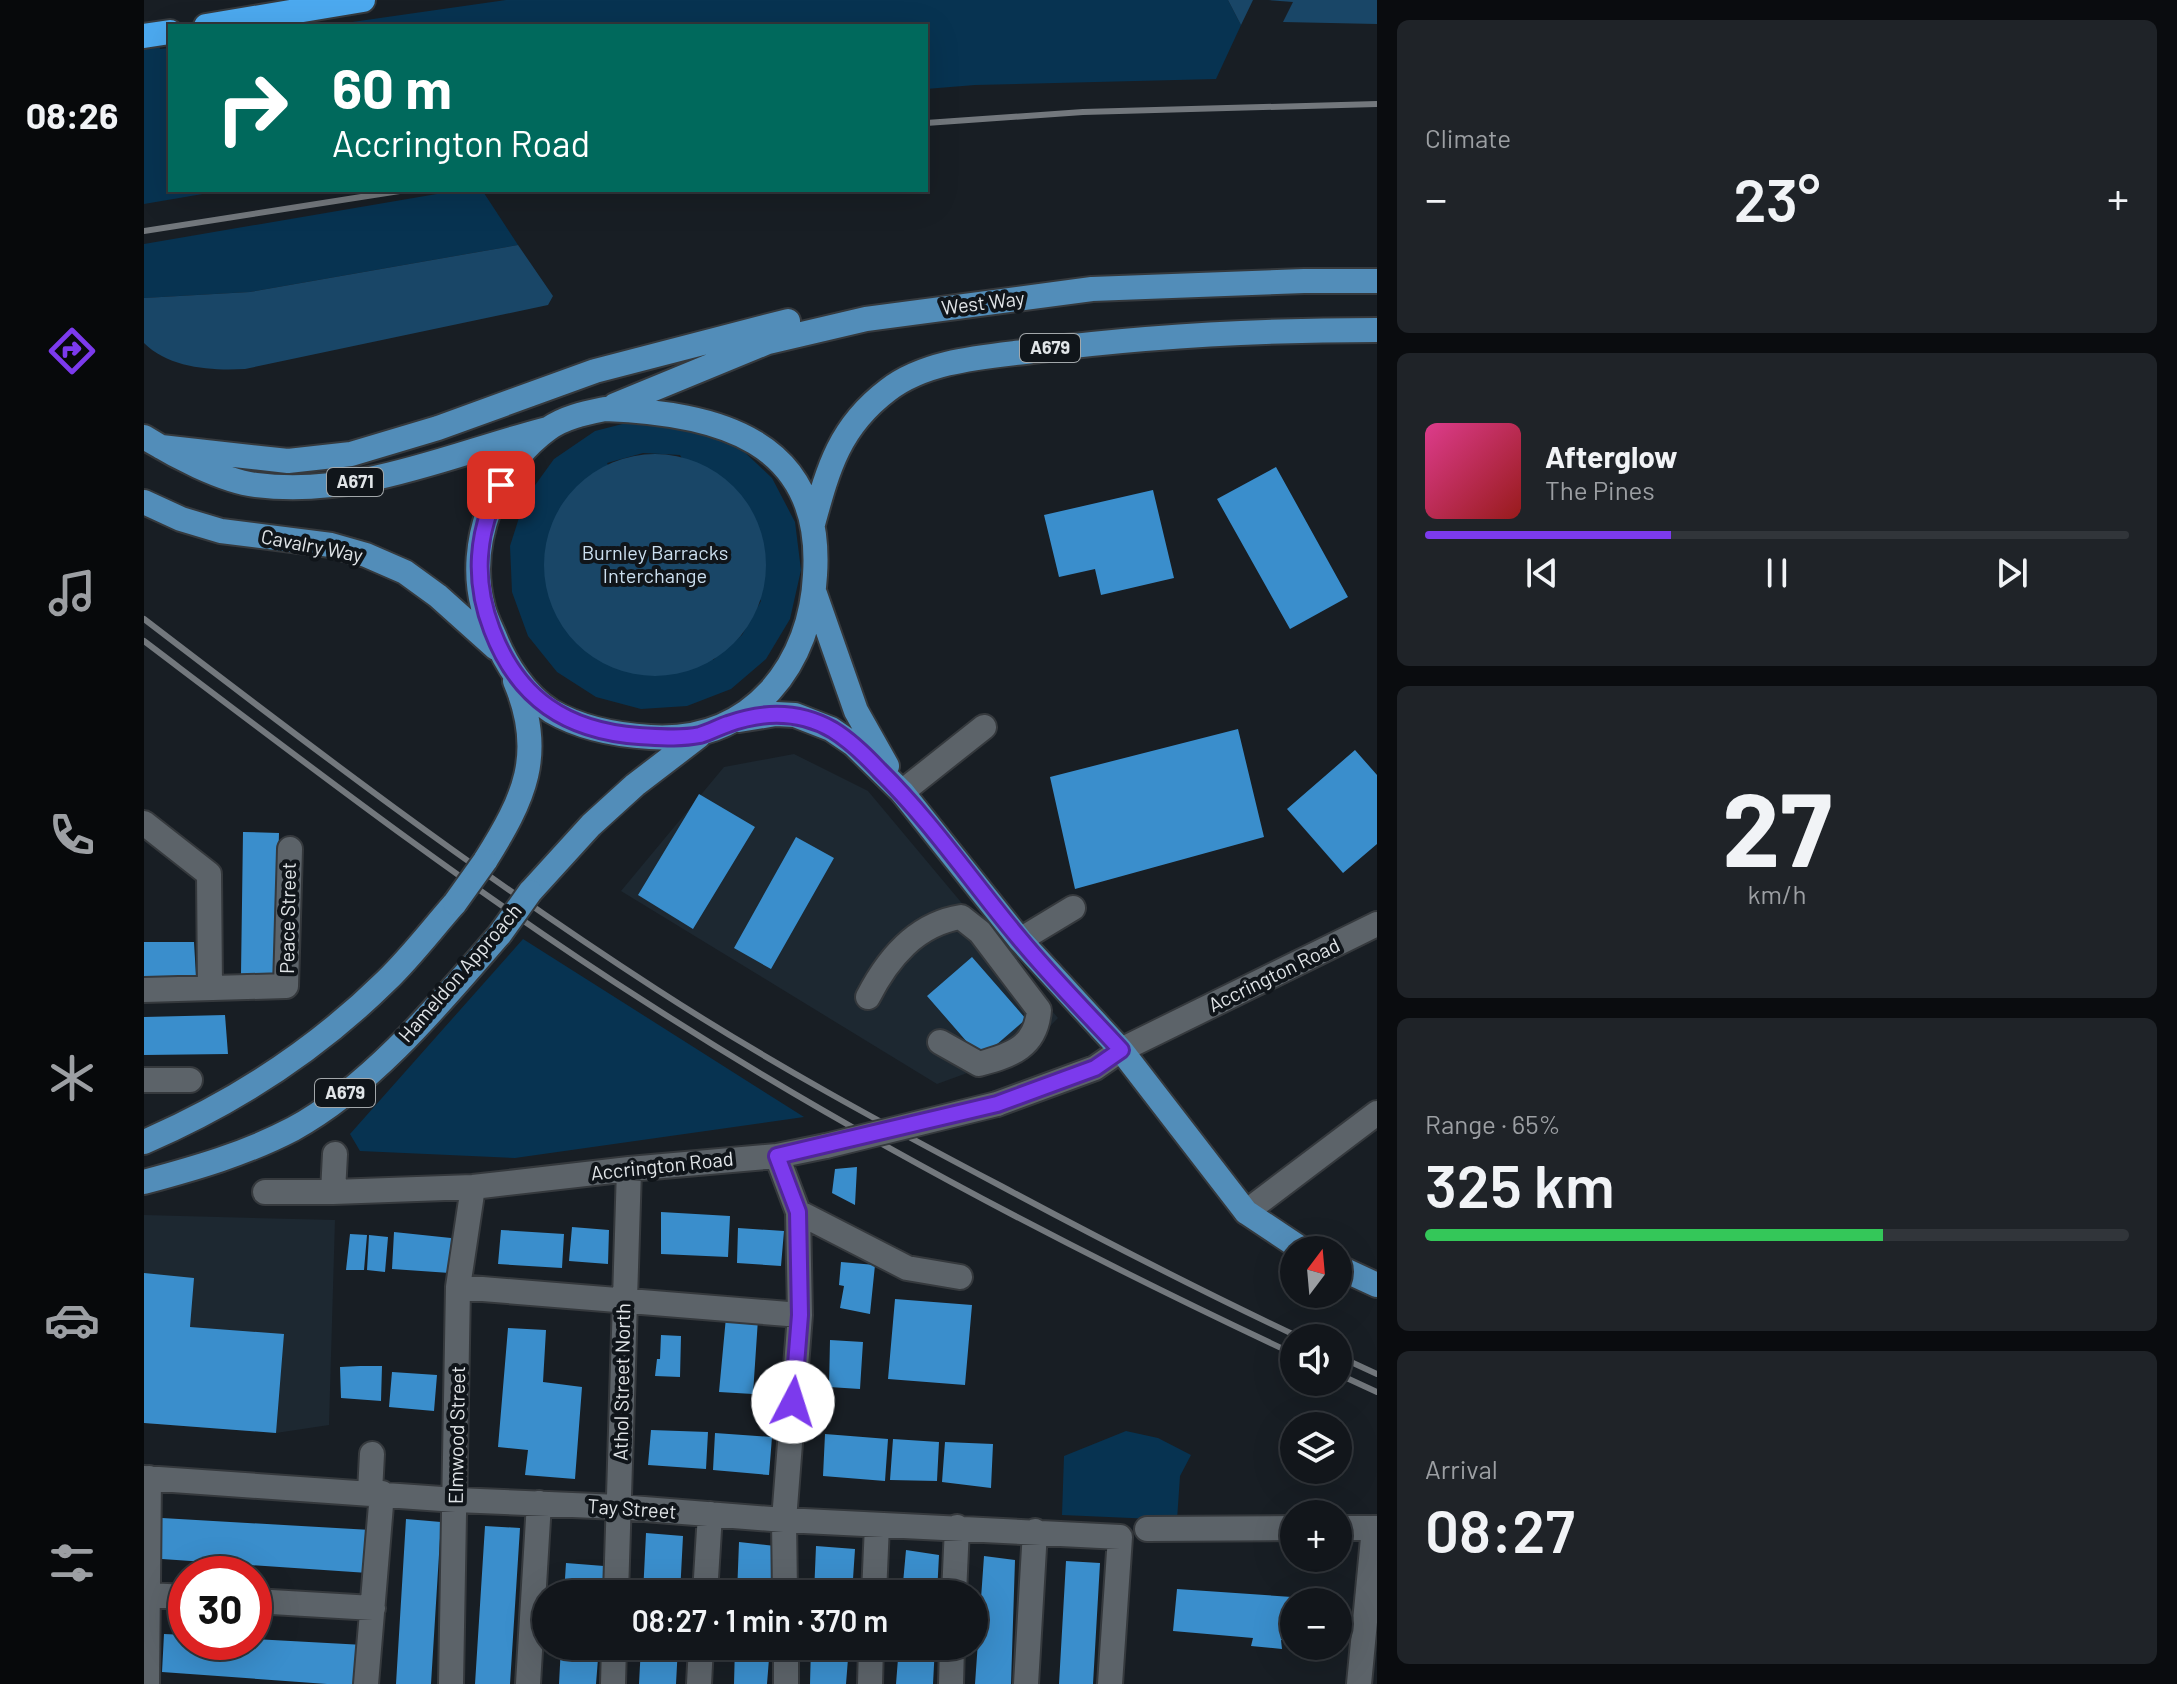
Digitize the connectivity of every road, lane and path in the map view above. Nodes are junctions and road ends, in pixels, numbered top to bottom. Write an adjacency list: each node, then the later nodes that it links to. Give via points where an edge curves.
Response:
1 (363, 0): 2 (highway)
2 (218, 24)
3 (168, 32): 4 (highway)
4 (144, 36)
5 (1377, 281): 6 (main road, West Way, via 1092,289)
6 (866, 319): 8 (main road, West Way, via 768,342); 10 (main road, via 796,319 705,341 595,371 351,454 288,461)
7 (1377, 330): 12 (main road, A679, via 1216,333 1095,343 912,375 888,389 840,442)
8 (605, 409): 9 (main road); 12 (main road, via 694,418 741,434 789,472)
9 (549, 428): 10 (main road, A671, via 338,486 254,485 205,469); 14 (main road, via 513,463 489,507 478,555 482,605)
10 (152, 442)
11 (144, 502): 14 (main road, Cavalry Way, via 221,531 331,545 405,572)
12 (813, 524): 13 (main road)
13 (814, 592): 15 (main road, via 798,650 781,677); 18 (main road, via 856,711)
14 (504, 657): 17 (main road, via 531,694 572,721 628,735); 32 (main road, A679, bridge, via 523,701 530,758 516,808 455,903 386,981 328,1032 220,1106)
15 (729, 723): 17 (main road); 18 (main road, via 776,714 814,721 853,744)
16 (984, 727): 18 (street)
17 (701, 734): 36 (main road, Hameldon Approach / A679, bridge, via 602,815 419,1026 350,1089 294,1128 218,1163)
18 (902, 792): 23 (main road)
19 (144, 823): 24 (street, via 209,874)
20 (290, 849): 24 (street, Peace Street, via 286,986)
21 (1073, 908): 23 (street)
22 (1377, 924): 28 (street, Accrington Road)
23 (1020, 940): 28 (main road)
24 (210, 988): 25 (street)
25 (144, 990)
26 (868, 997): 27 (street, via 885,965 903,946 943,920 961,917 980,932 1039,1010 1037,1027 1025,1045 979,1064)
27 (940, 1042)
28 (1121, 1050): 34 (street, Accrington Road, bridge, via 1095,1068 997,1104); 41 (main road)
29 (144, 1080): 30 (street)
30 (190, 1080)
31 (1377, 1113): 41 (street)
32 (144, 1142)
33 (335, 1154): 39 (street)
34 (777, 1156): 35 (street, Accrington Road); 40 (street)
35 (629, 1169): 37 (street, Accrington Road); 47 (street, Athol Street North)
36 (144, 1182)
37 (473, 1187): 39 (street, Accrington Road); 46 (street, Elmwood Street)
38 (265, 1192): 39 (street, Accrington Road)
39 (333, 1192)
40 (798, 1212): 44 (street, via 907,1268); 48 (street)
41 (1246, 1212): 42 (main road)
42 (1282, 1236)
43 (1352, 1273): 45 (main road)
44 (960, 1277)
45 (1377, 1285)
46 (458, 1287): 47 (street); 52 (street, Elmwood Street)
47 (624, 1300): 48 (street); 54 (street, Athol Street North)
48 (800, 1315): 56 (street)
49 (372, 1454): 51 (street)
50 (146, 1478): 51 (street, Tay Street); 69 (street)
51 (376, 1492): 52 (street, Tay Street); 72 (street)
52 (456, 1500): 53 (street, Tay Street); 80 (street, Elmwood Street)
53 (539, 1503): 54 (street, Tay Street); 81 (street)
54 (619, 1507): 55 (street, Tay Street); 64 (street, Athol Street North)
55 (710, 1514): 56 (street, Tay Street); 65 (street)
56 (784, 1520): 57 (street, Tay Street); 66 (street)
57 (877, 1525): 58 (street, Tay Street); 67 (street)
58 (957, 1527): 63 (street, Tay Street); 68 (street)
59 (1280, 1528): 62 (street)
60 (1352, 1528): 61 (street)
61 (1376, 1528): 89 (street)
62 (1147, 1529)
63 (1035, 1531): 87 (street); 88 (street, Tay Street, via 1120,1537)
64 (616, 1580)
65 (706, 1580)
66 (785, 1580)
67 (875, 1580)
68 (955, 1580)
69 (148, 1595): 70 (street); 78 (street)
70 (168, 1596)
71 (272, 1602): 72 (street)
72 (373, 1608): 79 (street)
73 (614, 1660): 82 (street)
74 (700, 1660): 83 (street)
75 (786, 1660): 84 (street)
76 (871, 1660): 85 (street)
77 (952, 1660): 86 (street)
78 (147, 1684)
79 (366, 1684)
80 (451, 1684)
81 (528, 1684)
82 (613, 1684)
83 (699, 1684)
84 (786, 1684)
85 (870, 1684)
86 (951, 1684)
87 (1026, 1684)
88 (1110, 1684)
89 (1359, 1684)

